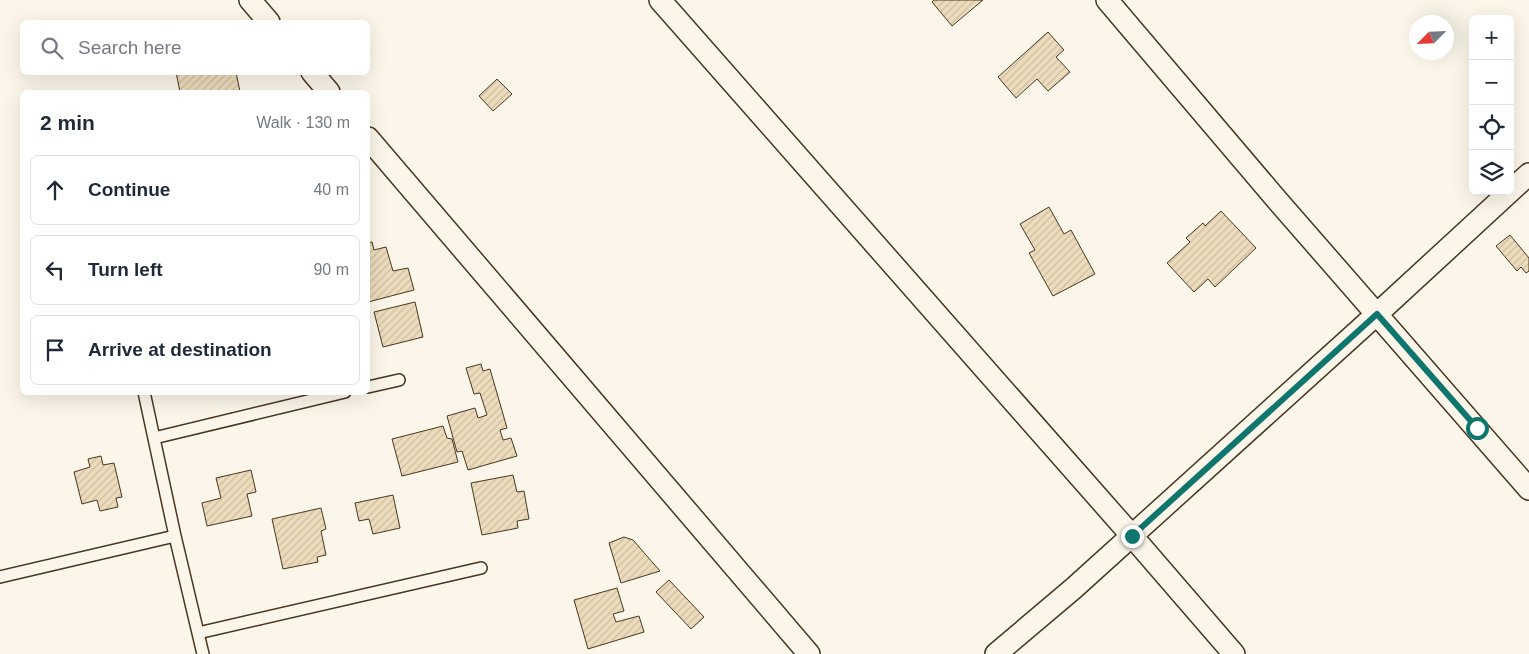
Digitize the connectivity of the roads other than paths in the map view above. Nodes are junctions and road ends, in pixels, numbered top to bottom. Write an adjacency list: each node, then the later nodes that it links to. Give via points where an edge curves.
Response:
1 (250, 0): 4 (street)
2 (660, 0): 17 (street)
3 (1107, 0): 9 (street)
4 (267, 20)
5 (315, 75): 6 (street)
6 (327, 90)
7 (370, 140): 22 (street)
8 (1529, 174): 9 (street)
9 (1377, 314): 15 (street); 17 (street)
10 (399, 380): 11 (lane)
11 (370, 387)
12 (145, 395): 14 (lane)
13 (333, 395): 14 (lane)
14 (154, 438): 16 (lane)
15 (1529, 489)
16 (175, 536): 19 (lane); 20 (lane)
17 (1132, 536): 23 (street); 24 (street)
18 (481, 568): 20 (lane)
19 (0, 577)
20 (198, 633): 21 (lane)
21 (203, 654)
22 (809, 654)
23 (996, 654)
24 (1234, 654)

